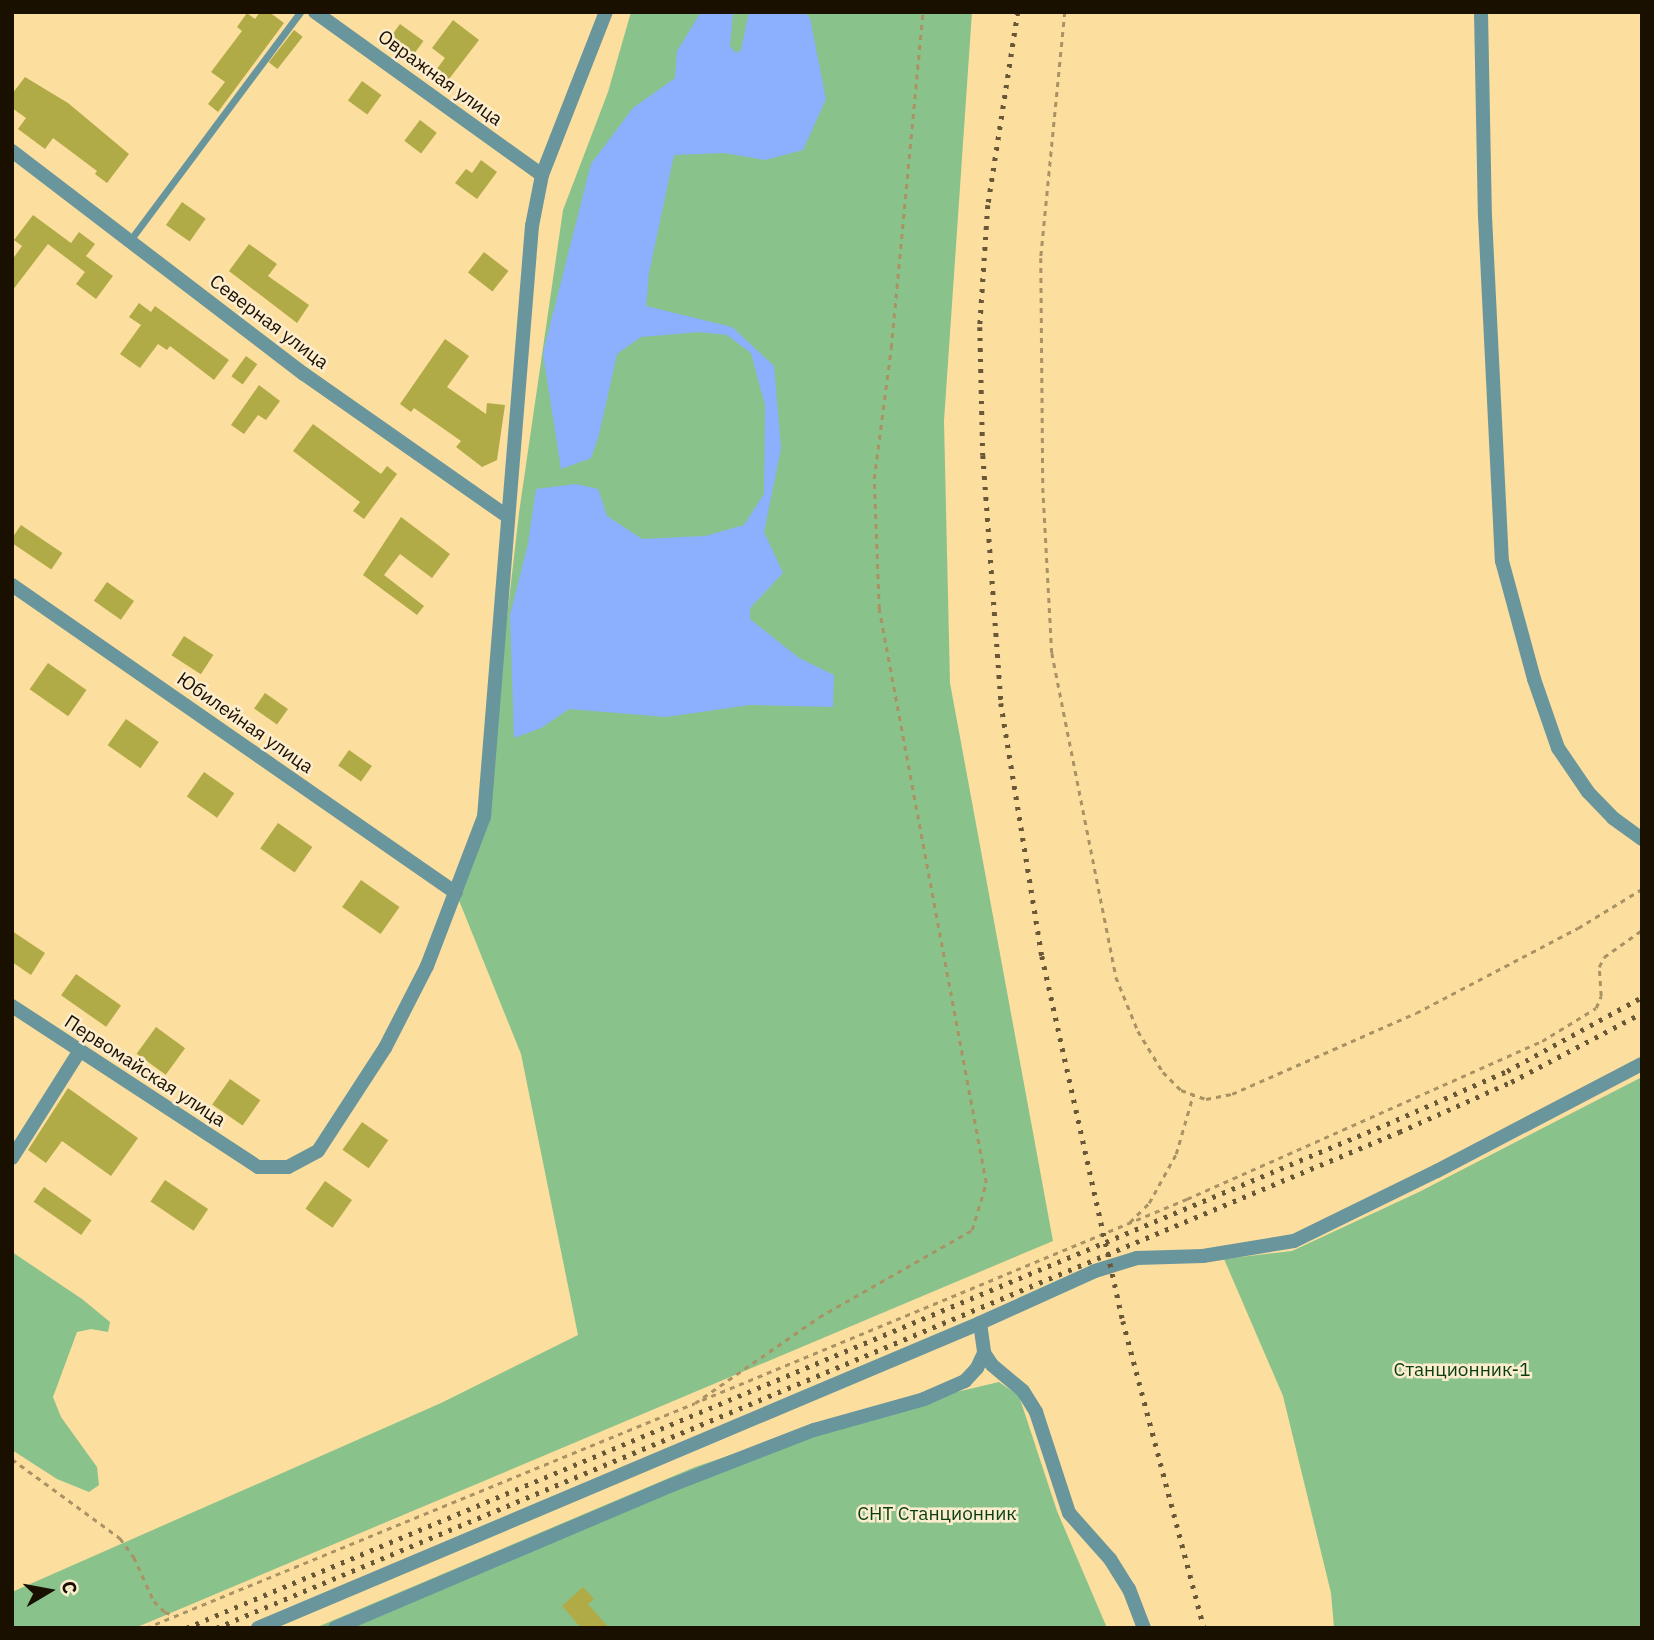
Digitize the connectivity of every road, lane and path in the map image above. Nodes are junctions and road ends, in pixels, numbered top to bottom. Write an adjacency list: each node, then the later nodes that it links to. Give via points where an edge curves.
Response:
1 (300, 12): 9 (lane)
2 (316, 12): 8 (street, Овражная улица)
3 (606, 12): 8 (street)
4 (923, 12): 24 (path, via 874,479 879,596 986,1183 972,1230 819,1317)
5 (1065, 12): 19 (path, via 1041,258 1042,488 1052,653 1116,977 1138,1031 1163,1072 1181,1090)
6 (1481, 12): 12 (street, via 1485,216 1502,561 1558,748 1588,792)
7 (12, 151): 9 (street, Северная улица)
8 (542, 174): 10 (street, via 532,226)
9 (131, 239): 10 (street, Северная улица, via 304,374)
10 (508, 517): 14 (street, via 484,817)
11 (12, 585): 14 (street, Юбилейная улица)
12 (1642, 839)
13 (1642, 889): 19 (path, via 1416,1013 1232,1094 1206,1099)
14 (456, 893): 17 (street, Первомайская улица, via 427,966 384,1048 318,1151 288,1167 258,1167)
15 (1642, 930): 21 (path, via 1604,957 1596,1009 1542,1041)
16 (12, 1006): 17 (street, Первомайская улица)
17 (79, 1052): 20 (street)
18 (1642, 1063): 22 (street, via 1294,1241 1203,1256 1137,1258 1095,1271)
19 (1193, 1094): 21 (path, via 1176,1154 1149,1203)
20 (12, 1158)
21 (1127, 1224): 24 (path)
22 (980, 1323): 23 (street); 28 (street)
23 (984, 1353): 29 (street, via 965,1381 924,1399 814,1430 749,1455); 30 (street, via 1023,1391 1036,1412 1069,1513 1110,1559 1129,1589)
24 (695, 1403): 26 (path)
25 (12, 1459): 26 (path, via 120,1538 154,1601)
26 (175, 1616): 27 (path)
27 (146, 1628)
28 (258, 1628)
29 (335, 1628)
30 (1144, 1628)

